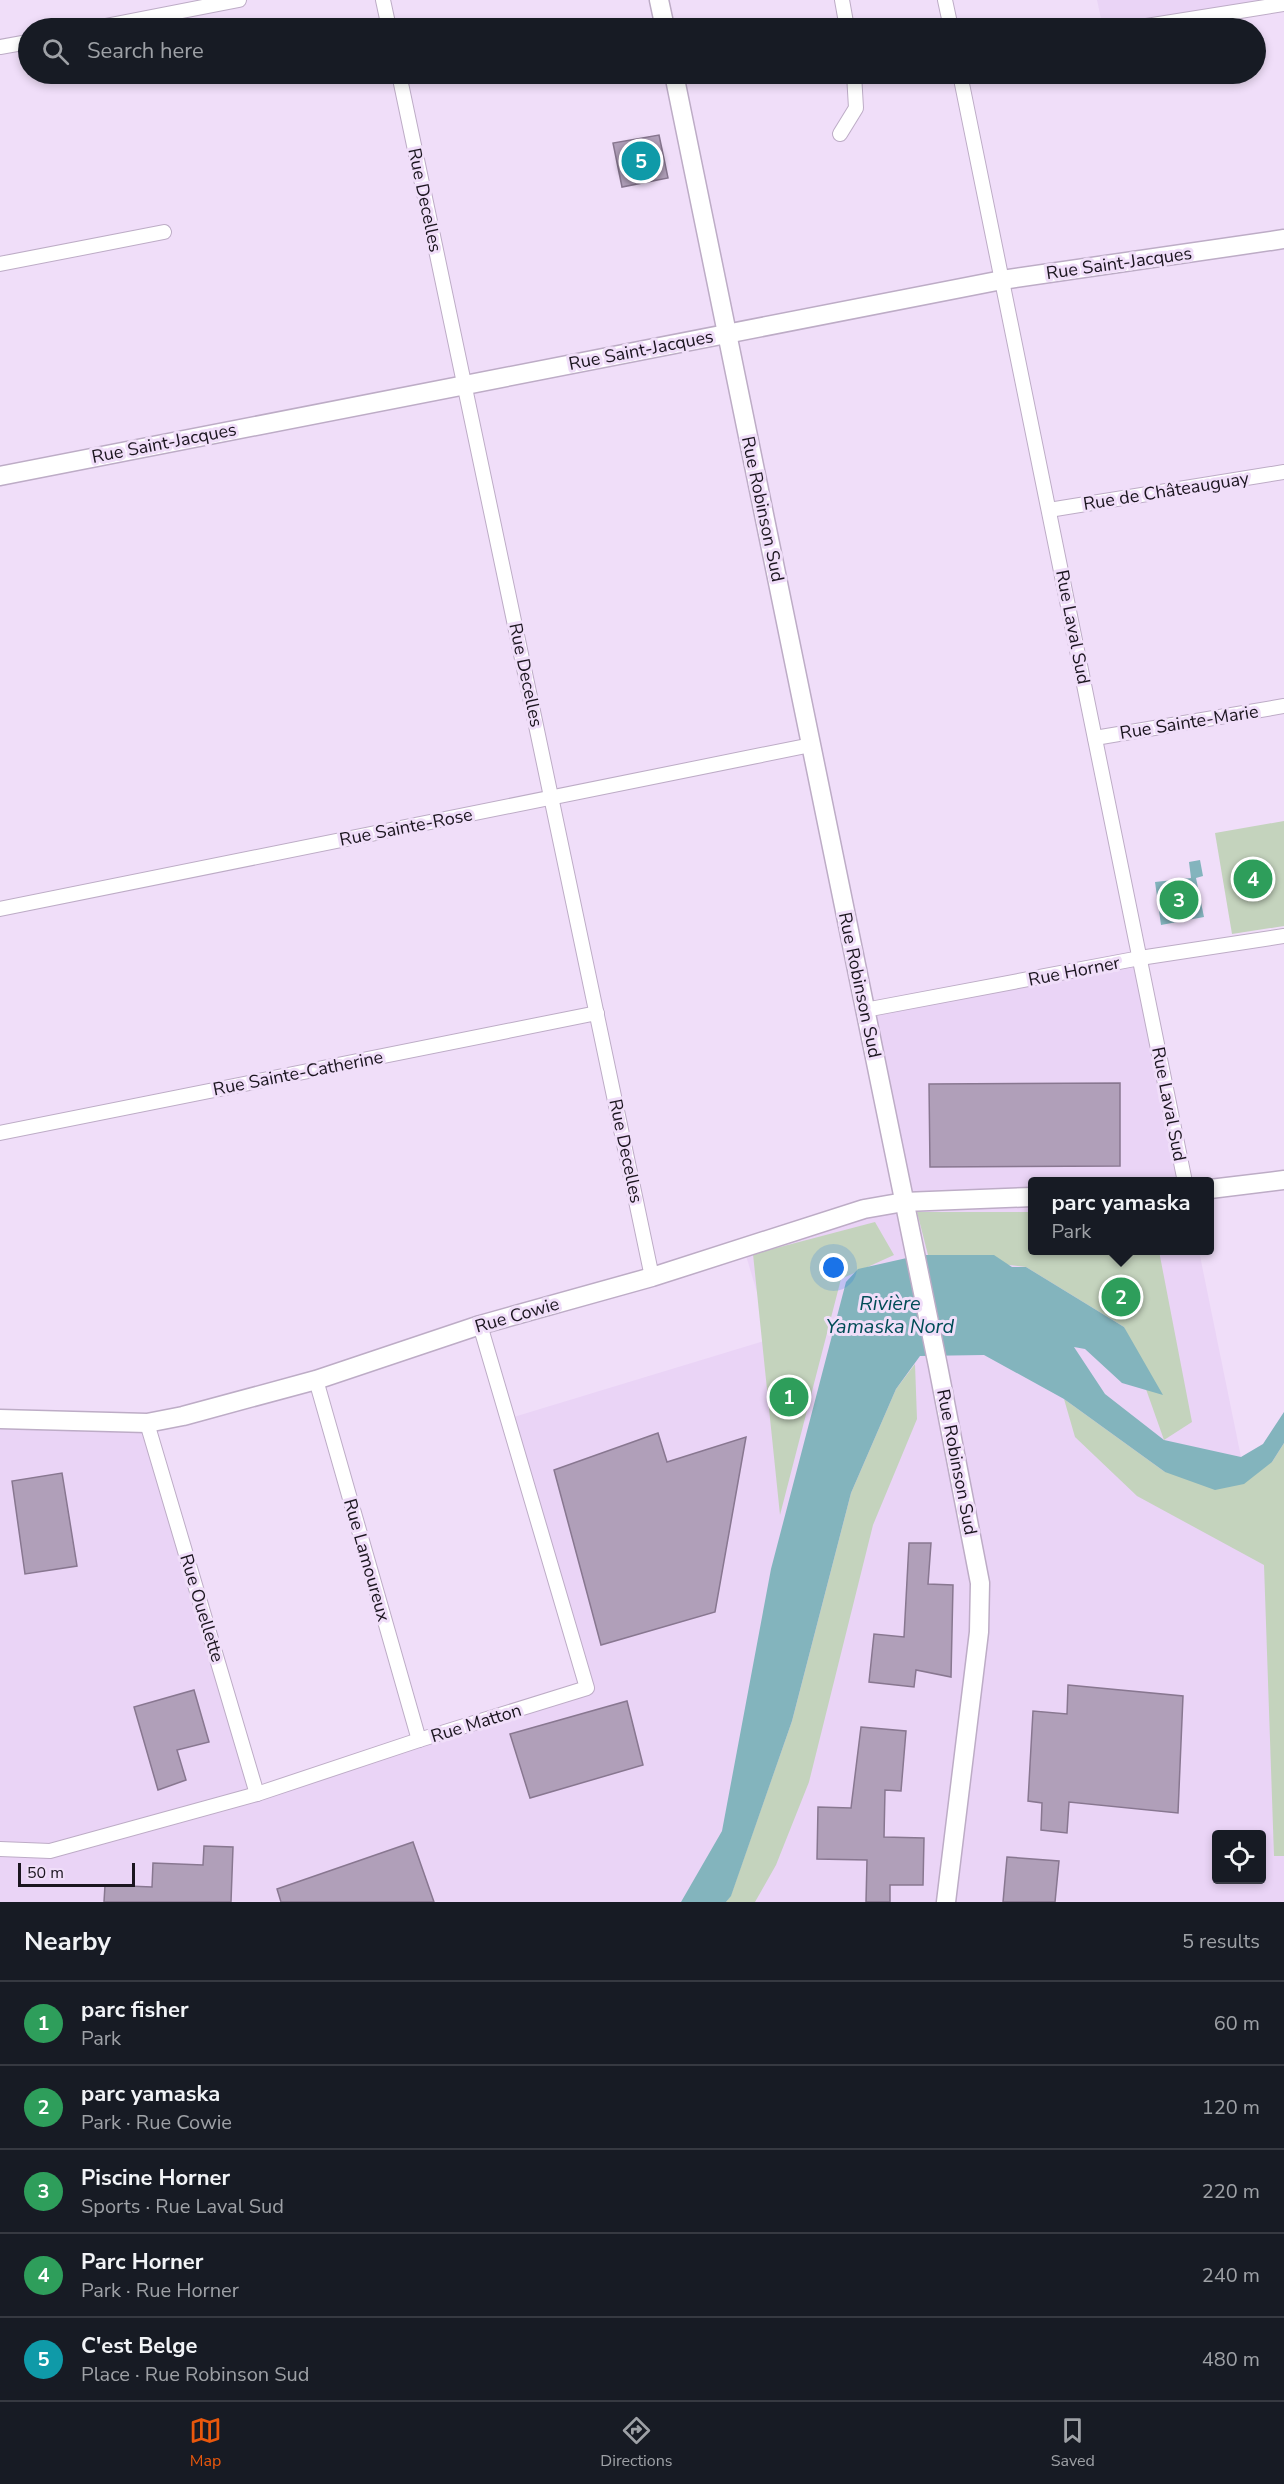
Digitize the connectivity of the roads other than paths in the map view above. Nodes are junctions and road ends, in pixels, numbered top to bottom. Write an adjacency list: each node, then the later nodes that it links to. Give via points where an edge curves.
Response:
1 (239, 0): 7 (street)
2 (383, 0): 8 (street)
3 (659, 0): 9 (street)
4 (842, 0): 10 (street)
5 (945, 0): 11 (street)
6 (1284, 4): 12 (street)
7 (146, 18)
8 (387, 18)
9 (663, 18)
10 (845, 18)
11 (949, 18)
12 (1196, 18)
13 (18, 44): 14 (street)
14 (0, 47)
15 (401, 84): 25 (street, Rue Decelles)
16 (676, 84): 24 (street, Rue Robinson Sud)
17 (855, 84): 19 (street, via 856,108)
18 (962, 84): 23 (street, Rue Laval Sud)
19 (840, 134)
20 (164, 232): 22 (street)
21 (1284, 239): 23 (street, Rue Saint-Jacques)
22 (0, 264)
23 (1002, 280): 24 (street, Rue Saint-Jacques); 28 (street, Rue Laval Sud)
24 (727, 333): 25 (street, Rue Saint-Jacques); 31 (street, Rue Robinson Sud)
25 (464, 384): 27 (street, Rue Saint-Jacques); 32 (street, Rue Decelles)
26 (1284, 472): 28 (street, Rue de Châteauguay)
27 (0, 476)
28 (1049, 510): 30 (street, Rue Laval Sud)
29 (1284, 706): 30 (street, Rue Sainte-Marie)
30 (1095, 738): 35 (street, Rue Laval Sud)
31 (811, 745): 32 (street, Rue Sainte-Rose); 36 (street, Rue Robinson Sud)
32 (551, 798): 33 (street, Rue Sainte-Rose); 37 (street, Rue Decelles)
33 (0, 909)
34 (1284, 936): 35 (street, Rue Horner)
35 (1140, 958): 36 (street, Rue Horner); 39 (street, Rue Laval Sud)
36 (865, 1010): 43 (street, Rue Robinson Sud)
37 (597, 1013): 38 (street, Rue Sainte-Catherine); 44 (street, Rue Decelles)
38 (0, 1133)
39 (1184, 1177)
40 (1284, 1180): 41 (street)
41 (1214, 1188)
42 (1028, 1197): 43 (street, Rue Cowie)
43 (906, 1210): 44 (street, Rue Cowie, via 864,1209); 52 (street, Rue Robinson Sud, via 980,1583 979,1632)
44 (652, 1277): 45 (street, Rue Cowie)
45 (480, 1325): 46 (street, Rue Cowie); 49 (street, Rue Matton, via 587,1688)
46 (316, 1380): 48 (street, Rue Cowie); 49 (street, Rue Lamoureux)
47 (0, 1419): 48 (street, Rue Cowie)
48 (147, 1423): 50 (street, Rue Ouellette)
49 (419, 1740): 50 (street, Rue Matton)
50 (257, 1794): 51 (street, Rue Matton, via 50,1851)
51 (0, 1849)
52 (946, 1902)

